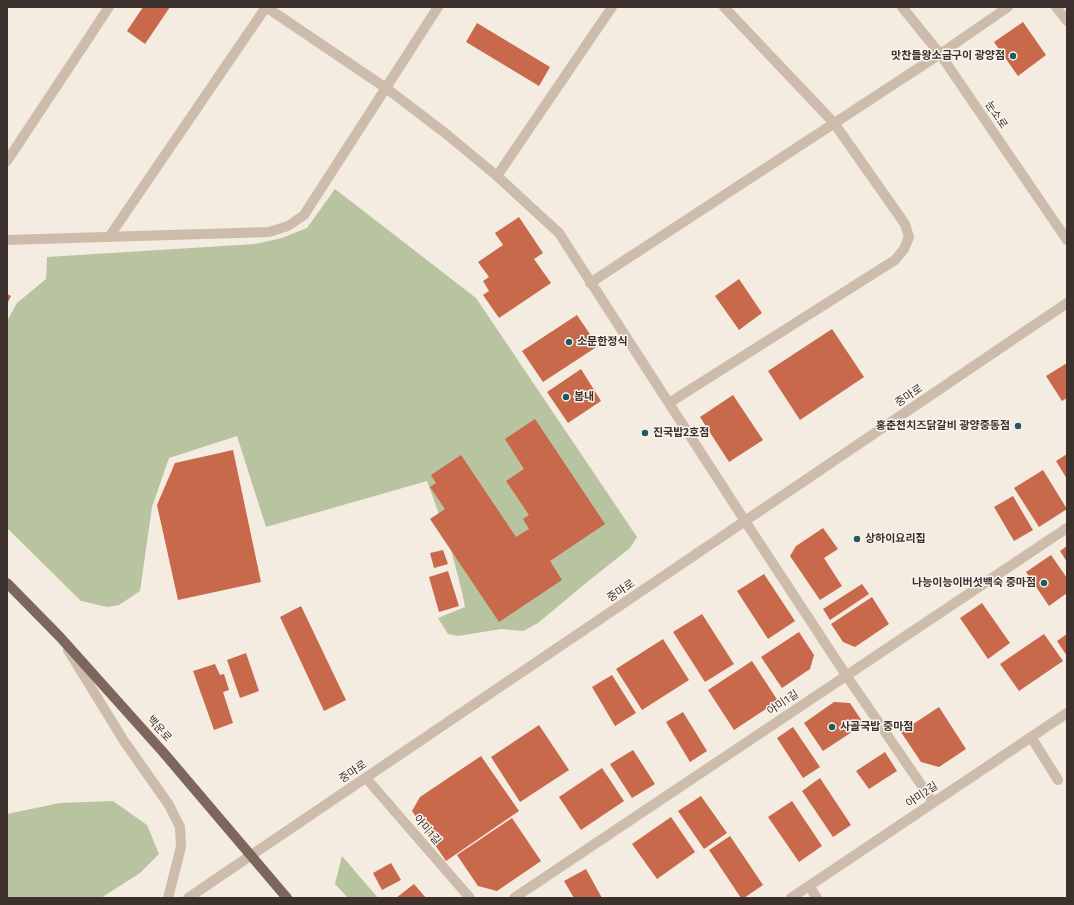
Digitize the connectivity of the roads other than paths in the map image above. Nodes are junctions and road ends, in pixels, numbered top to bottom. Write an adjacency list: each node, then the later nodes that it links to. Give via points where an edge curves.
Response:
1 (109, 7): 13 (street)
2 (266, 7): 11 (street); 15 (street)
3 (438, 7): 11 (street)
4 (612, 7): 14 (street)
5 (724, 7): 12 (street)
6 (902, 7): 10 (street, 눈소로)
7 (1008, 7): 10 (street)
8 (1056, 7): 9 (street)
9 (1067, 21)
10 (940, 54): 12 (street); 17 (street, 눈소로)
11 (386, 88): 14 (street); 15 (street, via 304,215 288,226 269,232)
12 (834, 123): 18 (street); 20 (street, via 905,224 910,237 904,250 895,260)
13 (7, 161)
14 (497, 176): 18 (street, via 559,233)
15 (109, 237): 16 (street)
16 (7, 240)
17 (1067, 240)
18 (590, 283): 20 (street)
19 (1067, 303): 21 (street, 중마로)
20 (669, 404): 21 (street)
21 (745, 521): 25 (street); 28 (street, 중마로)
22 (1067, 528): 25 (street, 아미1길)
23 (7, 583): 24 (main road, 백운로)
24 (60, 637): 31 (main road, 백운로, via 163,752); 33 (street, via 124,741 169,805 180,827 181,847)
25 (846, 675): 30 (street); 37 (street, 아미1길)
26 (1066, 716): 27 (street, 아미2길)
27 (1031, 737): 29 (street); 30 (street, 아미2길)
28 (366, 778): 31 (street, 중마로); 36 (street, 아미1길)
29 (1058, 780)
30 (934, 802): 32 (street, 아미2길)
31 (251, 856): 34 (street, 중마로); 35 (main road, 백운로)
32 (809, 886): 38 (street, 아미2길); 39 (street)
33 (168, 898)
34 (188, 898)
35 (287, 898)
36 (470, 898)
37 (514, 898)
38 (791, 898)
39 (816, 898)

